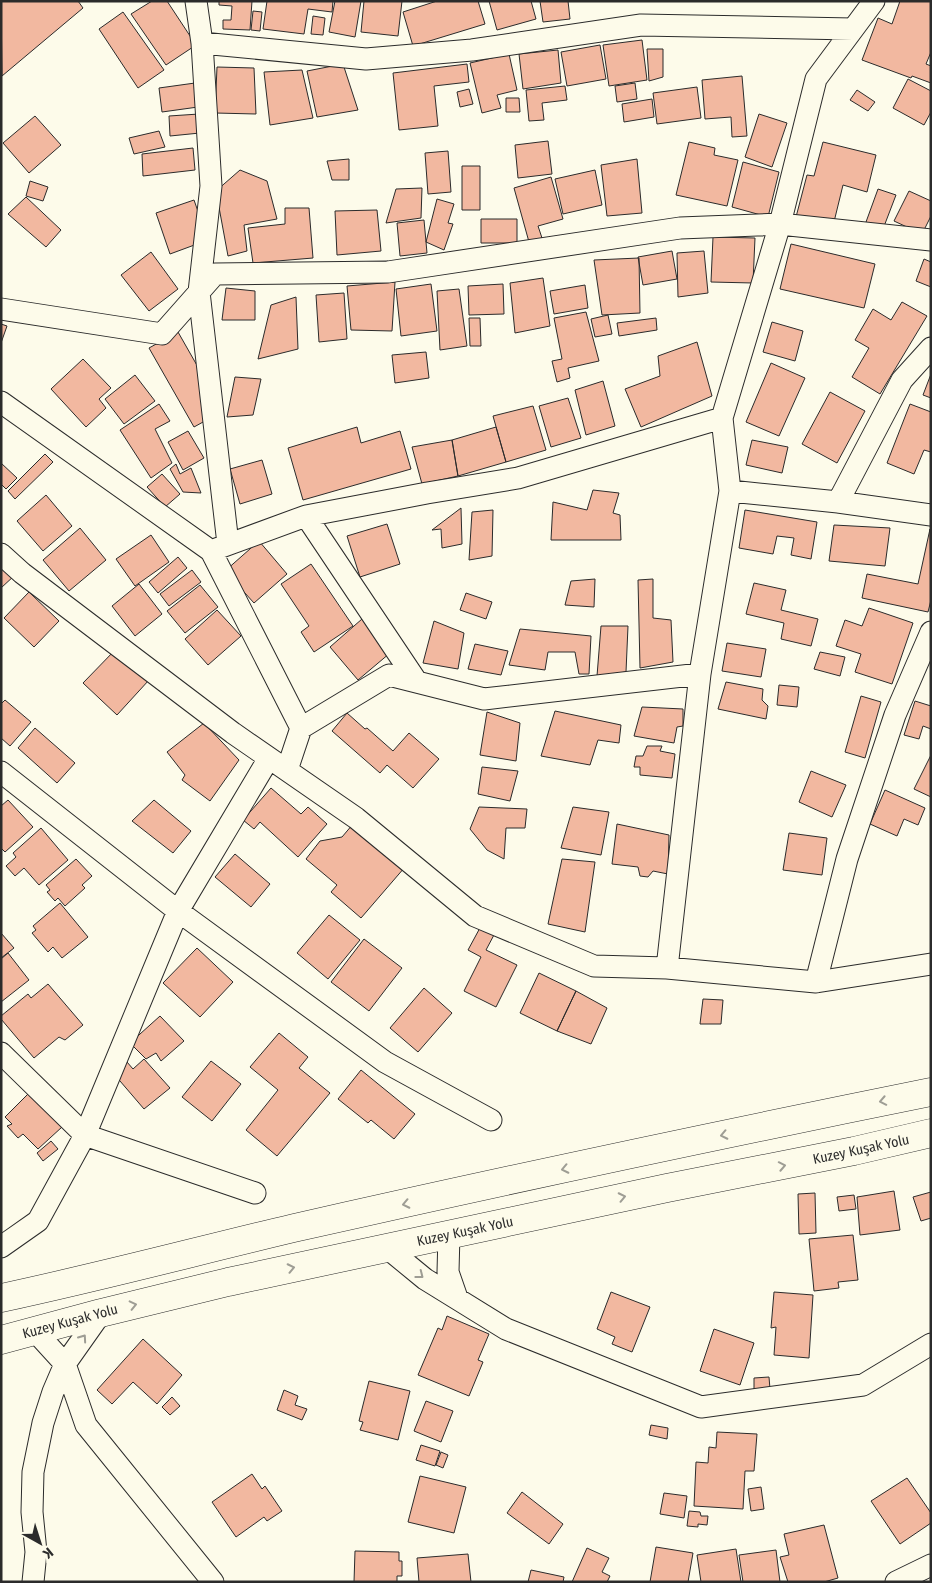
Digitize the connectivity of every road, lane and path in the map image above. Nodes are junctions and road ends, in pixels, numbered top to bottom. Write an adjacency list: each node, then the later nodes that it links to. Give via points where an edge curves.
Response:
1 (196, 1): 4 (street)
2 (874, 1): 3 (street)
3 (853, 29): 4 (street, via 640,25 472,50 366,59); 5 (street, via 816,80)
4 (202, 43): 7 (street, via 211,186)
5 (780, 224): 6 (street); 7 (street, via 680,228 388,272 215,274); 11 (street)
6 (931, 240)
7 (199, 292): 8 (street, via 162,334); 16 (street)
8 (1, 309)
9 (931, 348): 13 (street, via 902,380)
10 (1, 402): 16 (street)
11 (722, 418): 12 (street); 15 (street, via 518,478)
12 (730, 491): 13 (street); 19 (street)
13 (838, 502): 14 (street)
14 (931, 515)
15 (306, 516): 16 (street); 20 (street)
16 (220, 547): 21 (street)
17 (1, 554): 22 (street)
18 (931, 632): 28 (street, via 895,715 847,859)
19 (700, 674): 20 (street, via 484,698); 27 (street)
20 (417, 682): 21 (street, via 389,676)
21 (301, 728): 23 (street)
22 (269, 758): 23 (street); 25 (street)
23 (287, 770): 27 (street, via 356,818 475,916 594,966)
24 (1, 772): 25 (street)
25 (178, 911): 31 (street, via 385,1062); 33 (street)
26 (931, 964): 28 (street)
27 (667, 968): 28 (street)
28 (816, 982)
29 (1, 1053): 33 (street)
30 (931, 1092): 38 (main road, one-way to 38, via 294,1229)
31 (491, 1120)
32 (931, 1133): 35 (main road, Kuzey Kuşak Yolu, one-way to 32)
33 (86, 1135): 34 (street); 36 (street, via 38,1220)
34 (255, 1193)
35 (449, 1234): 37 (main road, Kuzey Kuşak Yolu); 39 (street, via 448,1272)
36 (1, 1247)
37 (386, 1247): 39 (street, one-way to 39, via 425,1279); 40 (main road, Kuzey Kuşak Yolu, one-way to 37)
38 (1, 1298)
39 (457, 1298): 43 (street, via 506,1329 701,1408 863,1385)
40 (101, 1312): 41 (main road, Kuzey Kuşak Yolu); 44 (street, one-way to 40)
41 (34, 1330): 42 (main road, Kuzey Kuşak Yolu); 44 (street)
42 (1, 1340)
43 (931, 1344)
44 (65, 1364): 46 (street, via 43,1423 33,1472 36,1552); 47 (street, via 86,1425)
45 (931, 1565): 48 (street)
46 (33, 1582)
47 (213, 1582)
48 (896, 1582)

